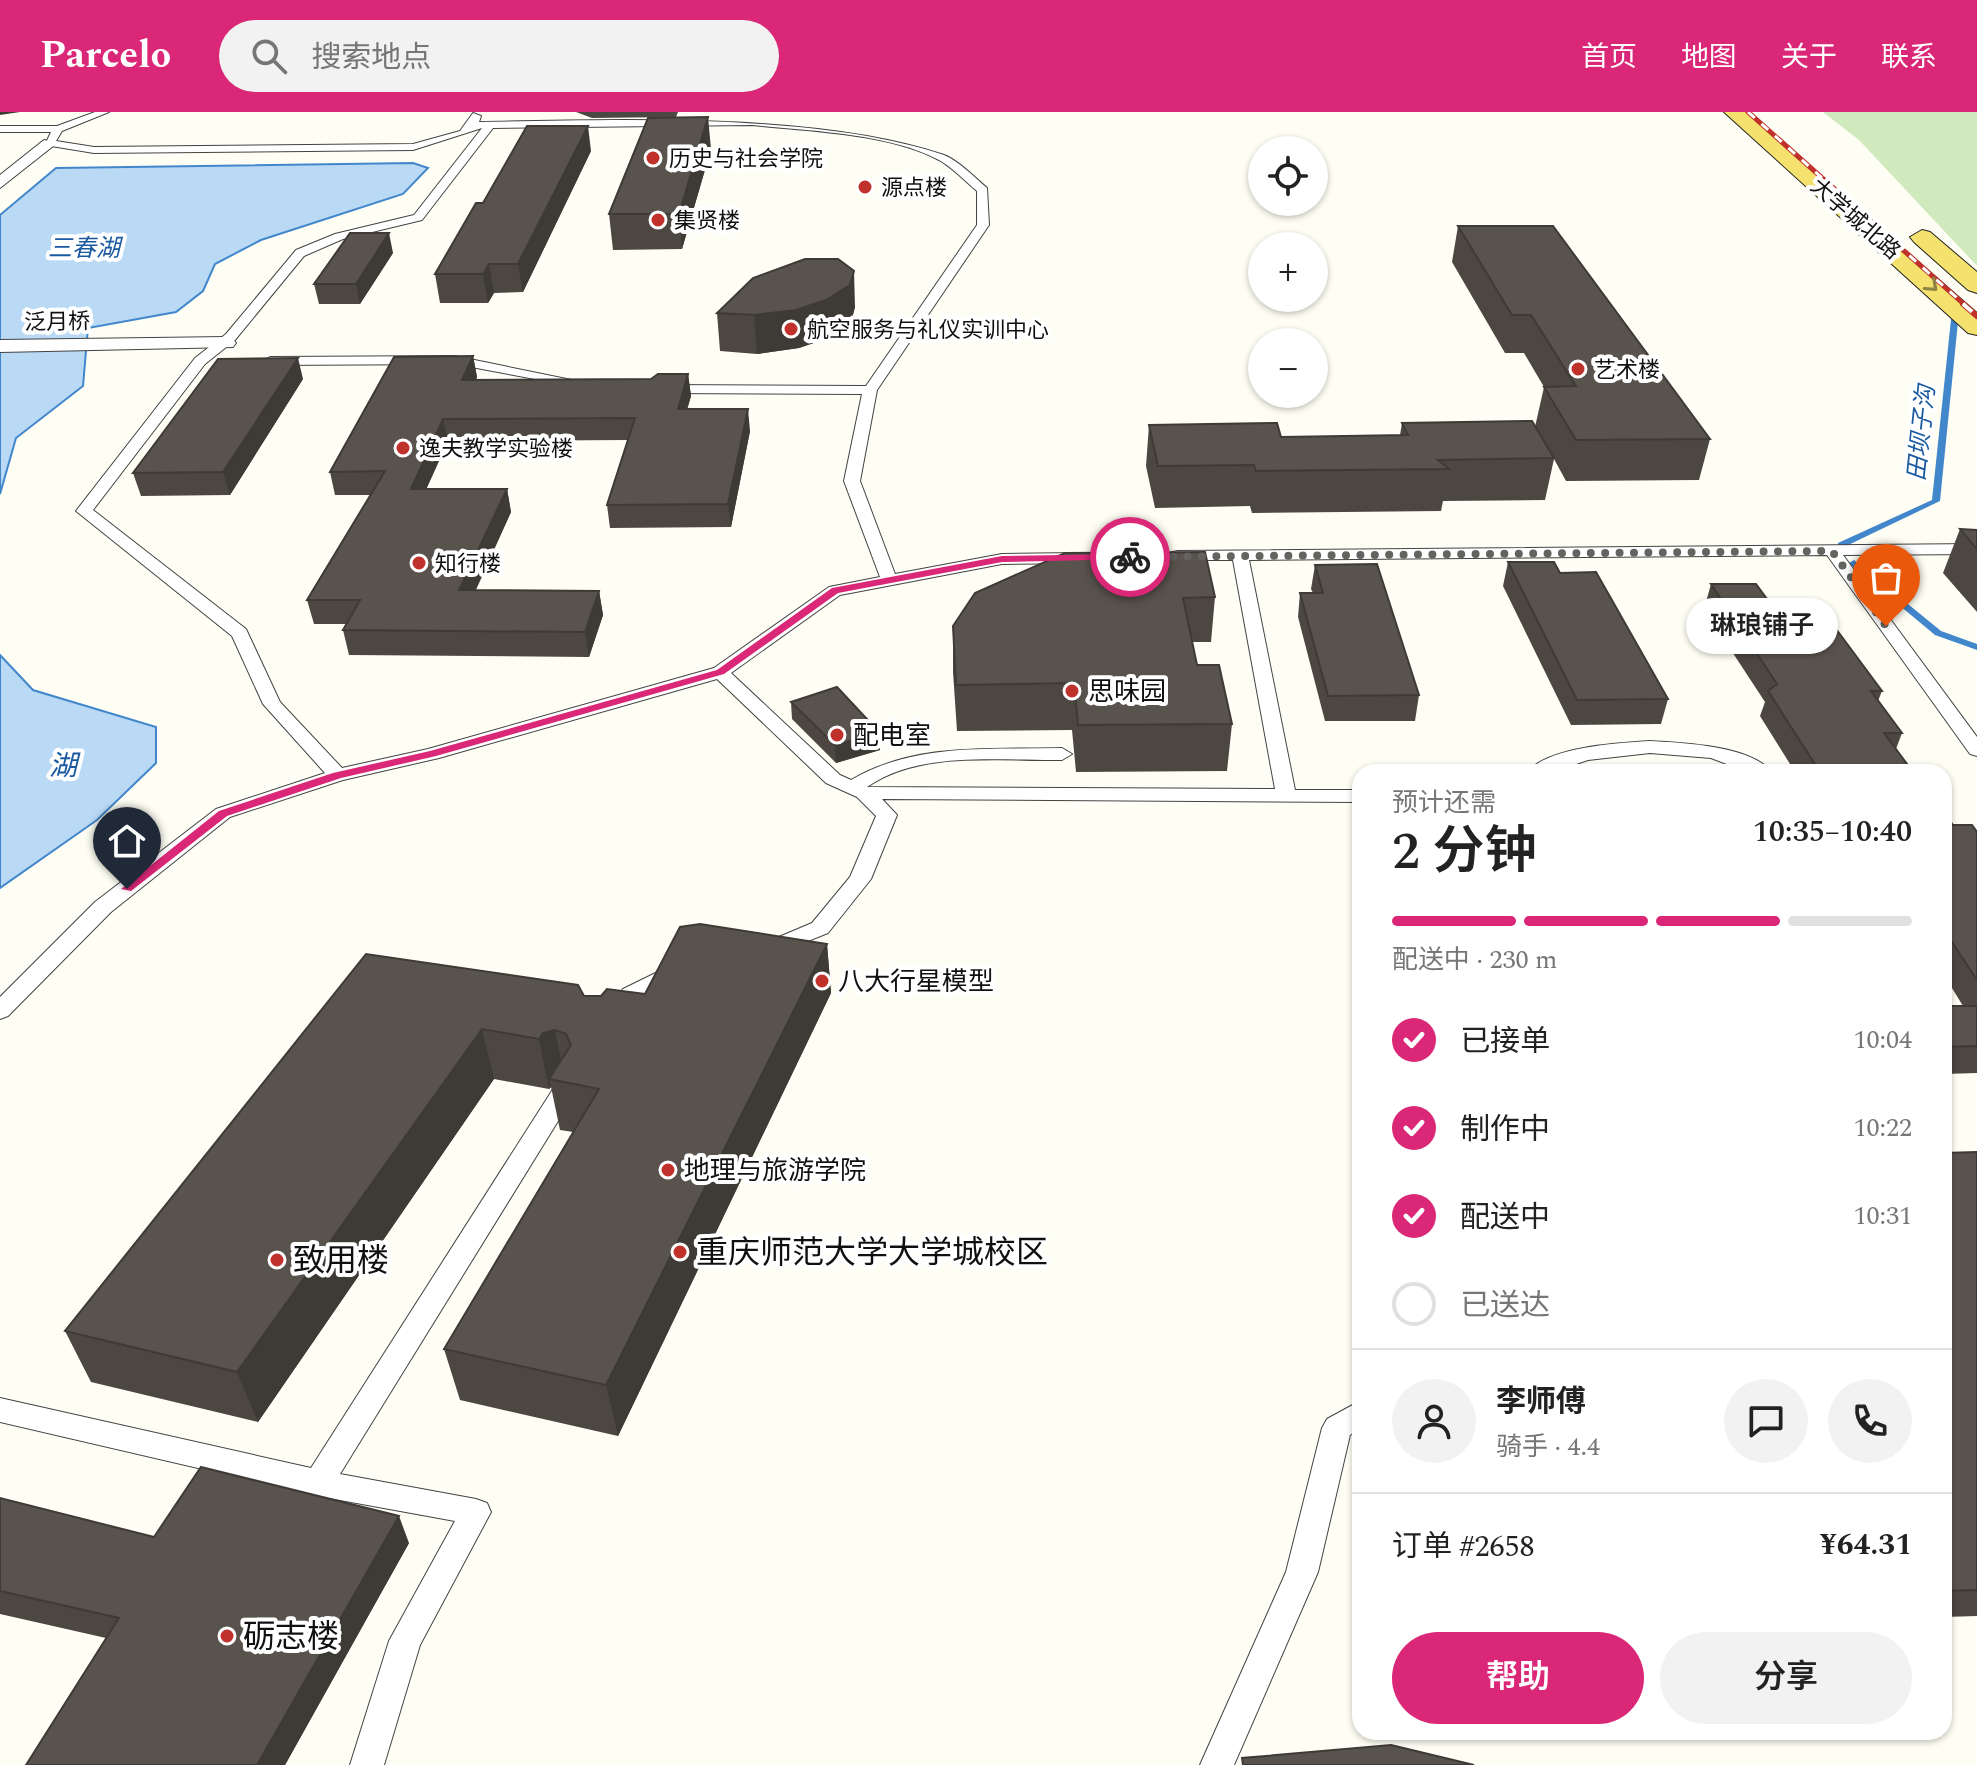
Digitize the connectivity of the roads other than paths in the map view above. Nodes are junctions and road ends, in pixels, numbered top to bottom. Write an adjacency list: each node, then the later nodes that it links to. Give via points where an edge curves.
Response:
1 (104, 112): 8 (lane)
2 (465, 112): 5 (lane, via 477,118)
3 (1734, 112): 9 (main road, 大学城北路)
4 (754, 117): 6 (lane); 20 (lane, via 893,141 943,158 983,190 983,225)
5 (471, 125): 6 (lane); 8 (lane, via 464,133 413,147 94,150)
6 (490, 125): 16 (lane, via 418,218 394,220 301,252)
7 (0, 129): 8 (lane)
8 (54, 136): 11 (street)
9 (1808, 176): 10 (main road); 14 (main road, 大学城北路, one-way to 14)
10 (1837, 176)
11 (0, 183)
12 (1906, 223): 13 (main road, 大学城北路)
13 (1977, 285)
14 (1972, 322)
15 (0, 346): 16 (street, 泛月桥)
16 (229, 352): 32 (lane, via 200,361 84,511 240,633 272,704)
17 (248, 361): 18 (lane, via 455,360)
18 (610, 388)
19 (640, 389): 20 (lane)
20 (870, 390): 26 (lane, via 852,481)
21 (1977, 549): 22 (lane)
22 (1832, 551): 23 (lane); 28 (lane)
23 (1240, 555): 24 (lane); 34 (lane)
24 (1161, 557)
25 (1097, 558): 26 (lane, via 1002,559)
26 (889, 580): 27 (lane, via 835,591)
27 (720, 672): 32 (lane, via 432,754); 33 (lane, via 833,779)
28 (1977, 750)
29 (1062, 754): 33 (lane, via 925,757 885,768)
30 (1555, 764): 31 (lane, via 1582,752 1638,748 1706,751)
31 (1750, 764)
32 (338, 775): 38 (lane, via 223,813 103,907)
33 (858, 790): 34 (lane); 36 (lane, via 887,815 860,879 820,928)
34 (1286, 796): 35 (lane)
35 (1352, 796)
36 (740, 958)
37 (695, 965): 39 (lane, via 631,994)
38 (0, 1011)
39 (602, 1037)
40 (564, 1092): 43 (lane)
41 (0, 1410): 43 (lane)
42 (1352, 1418): 45 (lane, via 1337,1428 1302,1572)
43 (318, 1483): 44 (lane, via 476,1512 405,1641)
44 (367, 1765)
45 (1217, 1765)

